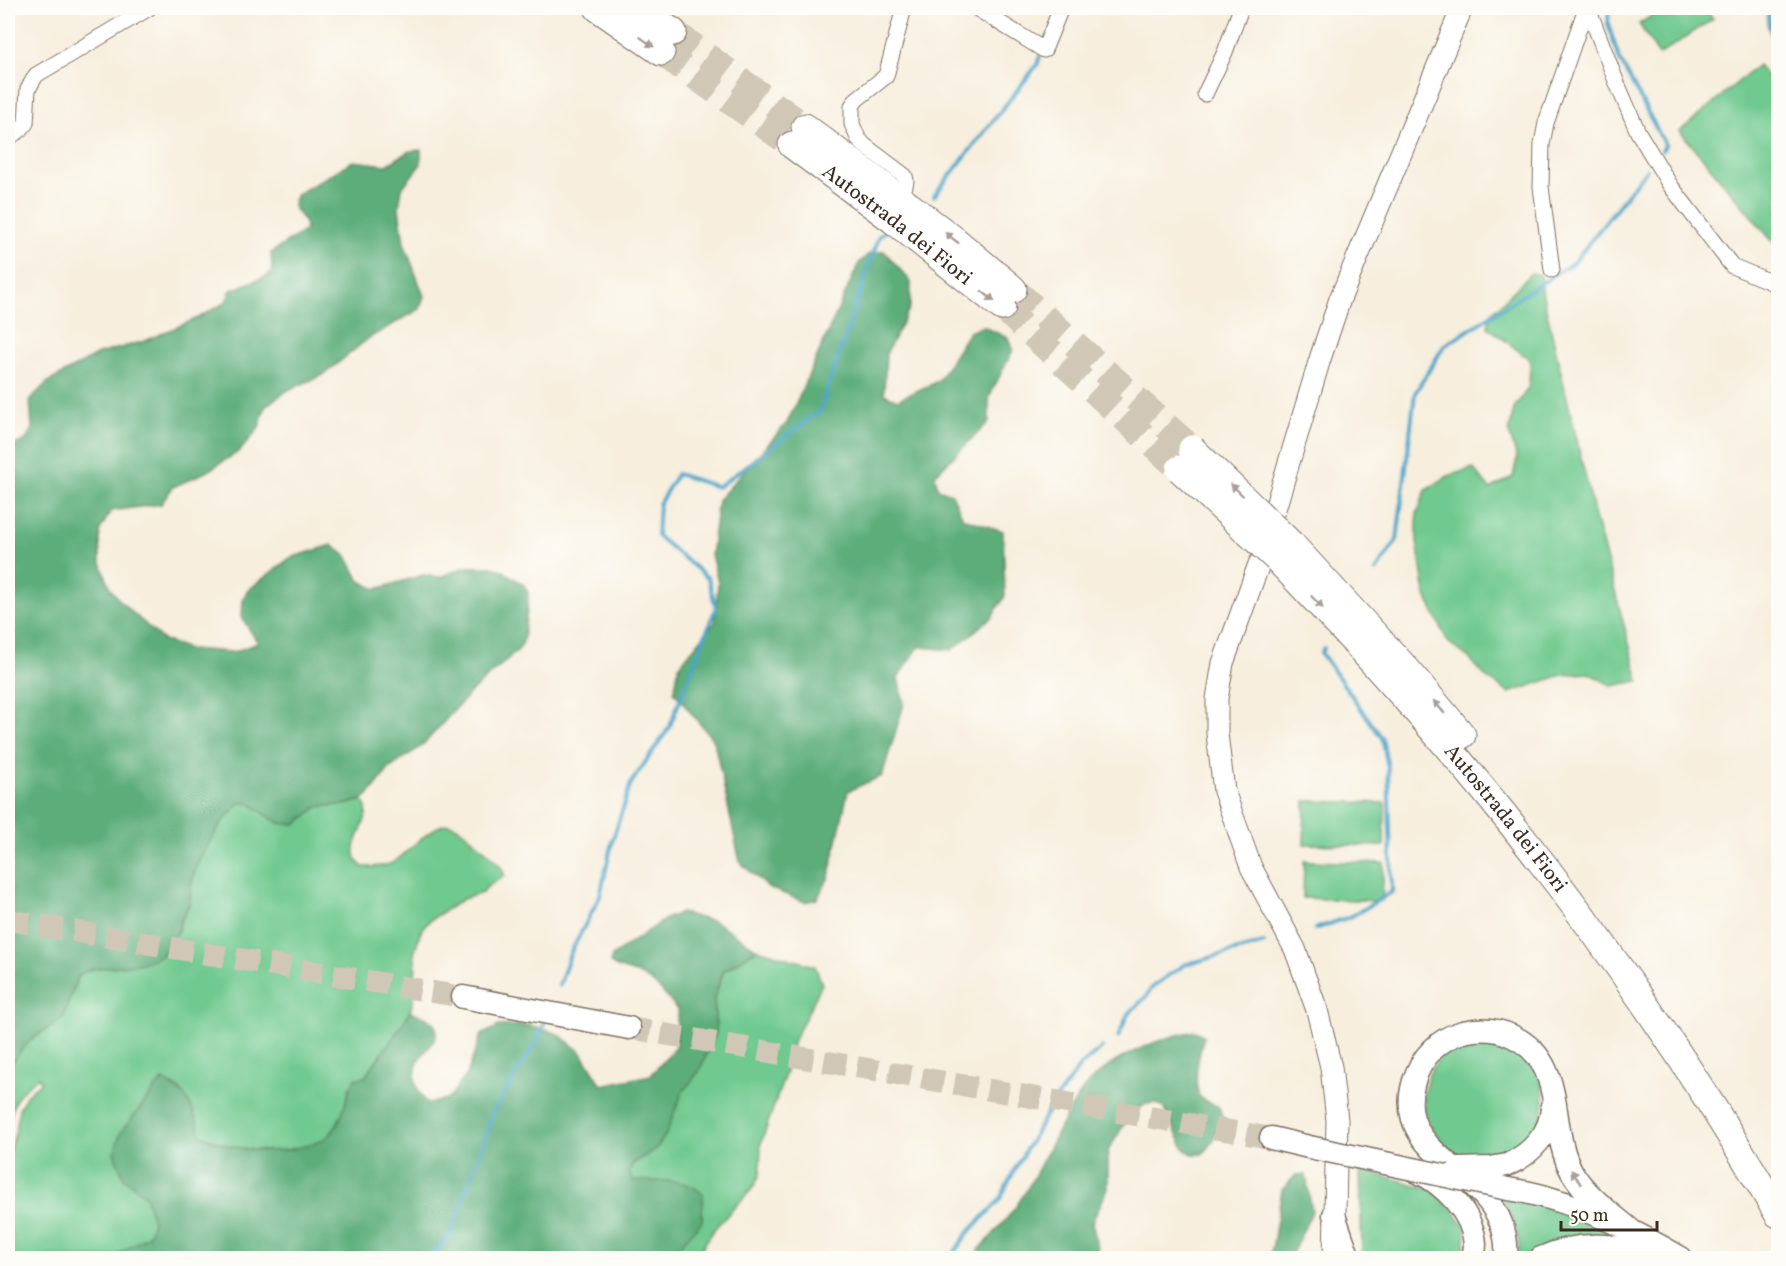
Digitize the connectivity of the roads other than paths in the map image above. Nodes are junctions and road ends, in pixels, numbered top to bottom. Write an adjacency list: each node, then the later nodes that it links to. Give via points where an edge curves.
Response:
1 (149, 8): 12 (street, via 36,75 27,89 26,123)
2 (598, 8): 3 (highway, one-way to 3, via 667,42)
3 (636, 8)
4 (904, 8): 13 (street, via 886,76 852,105 852,124 864,145 905,176)
5 (976, 8): 6 (street, via 1044,50)
6 (1061, 8)
7 (1241, 8): 10 (street)
8 (1462, 8): 18 (main road, via 1340,299)
9 (1587, 8): 14 (street, via 1542,144 1541,187); 15 (street, via 1638,132 1670,185 1732,266)
10 (1205, 94)
11 (799, 136): 16 (highway, Autostrada dei Fiori, via 893,220)
12 (8, 138)
13 (905, 186)
14 (1552, 270)
15 (1779, 285)
16 (1008, 298)
17 (1186, 459): 19 (highway, Autostrada dei Fiori, bridge)
18 (1275, 509)
19 (1276, 556): 25 (highway, Autostrada dei Fiori, one-way to 19, via 1655,988 1555,851 1416,680); 26 (highway, Autostrada dei Fiori, one-way to 26, via 1437,734 1557,884 1642,1000); 27 (main road, via 1223,663 1217,735 1224,791 1251,867 1295,949 1324,1033 1336,1110)
20 (464, 997): 21 (main road)
21 (629, 1028)
22 (1552, 1090): 24 (main road, bridge, via 1552,1115 1542,1136 1515,1162 1490,1168); 28 (main road, one-way to 22, via 1588,1193 1571,1169 1562,1148); 32 (main road, via 1546,1068 1533,1050 1515,1037 1494,1030 1471,1030 1440,1043 1424,1059 1414,1080 1410,1103 1420,1137 1484,1195 1495,1210 1506,1240)
23 (1271, 1138): 24 (main road, bridge)
24 (1409, 1168): 28 (main road, bridge, via 1549,1197); 31 (main road, bridge, via 1448,1194 1466,1217 1475,1244)
25 (1779, 1181)
26 (1779, 1214)
27 (1334, 1215): 29 (main road); 30 (main road)
28 (1633, 1232): 35 (main road)
29 (1334, 1258)
30 (1349, 1258)
31 (1473, 1258)
32 (1506, 1258)
33 (1541, 1258): 34 (main road, via 1576,1248 1608,1245)
34 (1648, 1258)
35 (1681, 1258)

